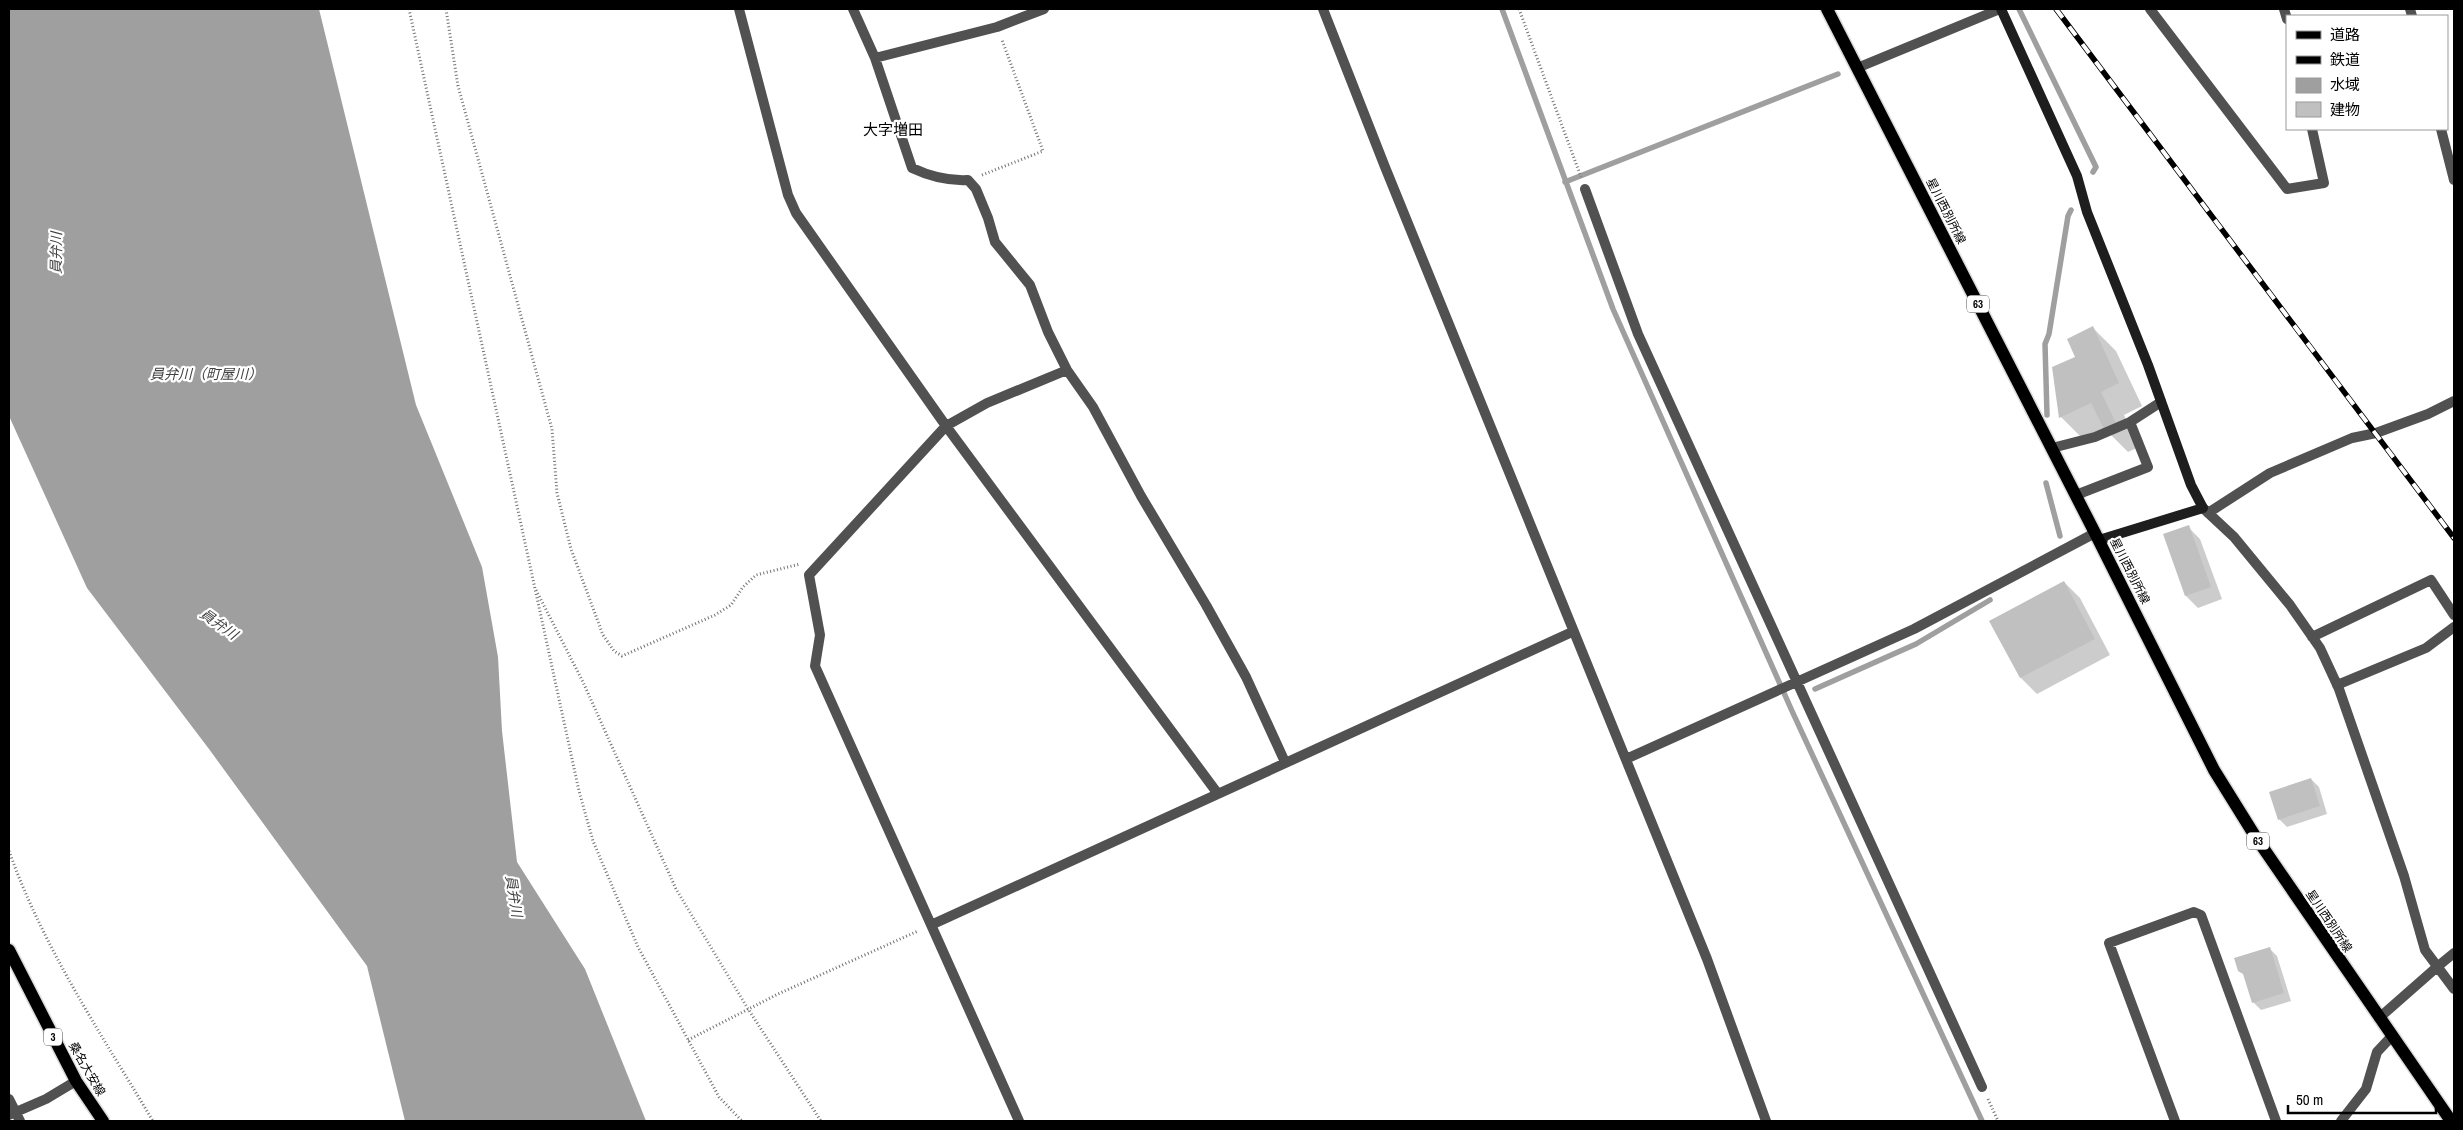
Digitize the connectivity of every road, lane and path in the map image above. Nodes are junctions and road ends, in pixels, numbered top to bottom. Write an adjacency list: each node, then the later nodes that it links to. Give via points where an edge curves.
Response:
1 (409, 9): 30 (path)
2 (446, 9): 29 (path, via 458,86 552,429 557,493 571,550 604,635 614,651 622,656 715,615 731,605 756,575 801,564)
3 (739, 9): 24 (street, via 788,195 796,214)
4 (853, 9): 12 (street)
5 (1044, 9): 11 (street)
6 (1323, 9): 33 (street)
7 (1519, 9): 16 (path)
8 (1827, 9): 13 (main road, 星川西別所線 / 63)
9 (2000, 9): 13 (street); 22 (street, via 2078,176 2087,212)
10 (2150, 9): 14 (street, via 2287,189 2324,183)
11 (997, 27): 12 (street); 17 (path, via 1043,151)
12 (875, 58): 17 (street, via 912,168 925,174)
13 (1857, 68): 25 (main road, 星川西別所線 / 63)
14 (2312, 130)
15 (2441, 130): 18 (street)
16 (1576, 164)
17 (968, 180): 20 (street, via 976,189 995,242 1030,285)
18 (2454, 180)
19 (1585, 189): 35 (street, via 1638,334)
20 (1067, 370): 24 (street, via 987,403); 38 (street, via 1093,407 1206,605 1246,677)
21 (2454, 401): 27 (street, via 2420,417 2352,438 2270,473)
22 (2161, 402): 23 (street); 27 (street, via 2191,485)
23 (2130, 422): 25 (street, via 2095,437); 26 (street, via 2148,466)
24 (946, 426): 29 (street); 39 (street)
25 (2052, 448): 26 (main road, 星川西別所線 / 63)
26 (2076, 495): 28 (main road, 星川西別所線 / 63)
27 (2206, 511): 28 (street); 34 (street, via 2234,537)
28 (2097, 536): 35 (street, via 1914,629); 47 (main road, 星川西別所線 / 63, via 2214,770)
29 (821, 563): 41 (street, via 809,575 820,635 815,666)
30 (533, 584): 46 (path, via 583,682 676,889); 49 (path, via 593,841 638,947)
31 (2454, 615): 34 (street, via 2431,580)
32 (2454, 627): 36 (street, via 2426,648)
33 (1572, 632): 37 (street); 38 (street)
34 (2312, 637): 36 (street)
35 (1795, 682): 37 (street); 51 (street)
36 (2337, 685): 44 (street, via 2404,876 2425,950)
37 (1626, 759): 59 (street, via 1707,959)
38 (1285, 762): 39 (street)
39 (1218, 794): 41 (street)
40 (9, 851): 55 (path, via 22,888 78,995)
41 (931, 925): 46 (path); 58 (street)
42 (9, 950): 50 (main road, 桑名大安線 / 3)
43 (2454, 953): 44 (street)
44 (2437, 967): 45 (street); 47 (street)
45 (2454, 989)
46 (748, 1009): 49 (path); 57 (path)
47 (2379, 1018): 48 (main road, 星川西別所線 / 63)
48 (2392, 1036): 63 (street, via 2377,1052 2366,1089); 64 (main road, 星川西別所線 / 63)
49 (688, 1040): 56 (path, via 719,1097)
50 (76, 1081): 53 (street); 54 (main road, 桑名大安線 / 3)
51 (1982, 1087): 60 (path)
52 (9, 1099): 53 (street)
53 (15, 1116)
54 (103, 1121)
55 (153, 1121)
56 (742, 1121)
57 (821, 1121)
58 (1019, 1121)
59 (1766, 1121)
60 (1998, 1121)
61 (2175, 1121): 62 (street, via 2108,943 2194,912 2202,915)
62 (2276, 1121)
63 (2341, 1121)
64 (2451, 1121)

